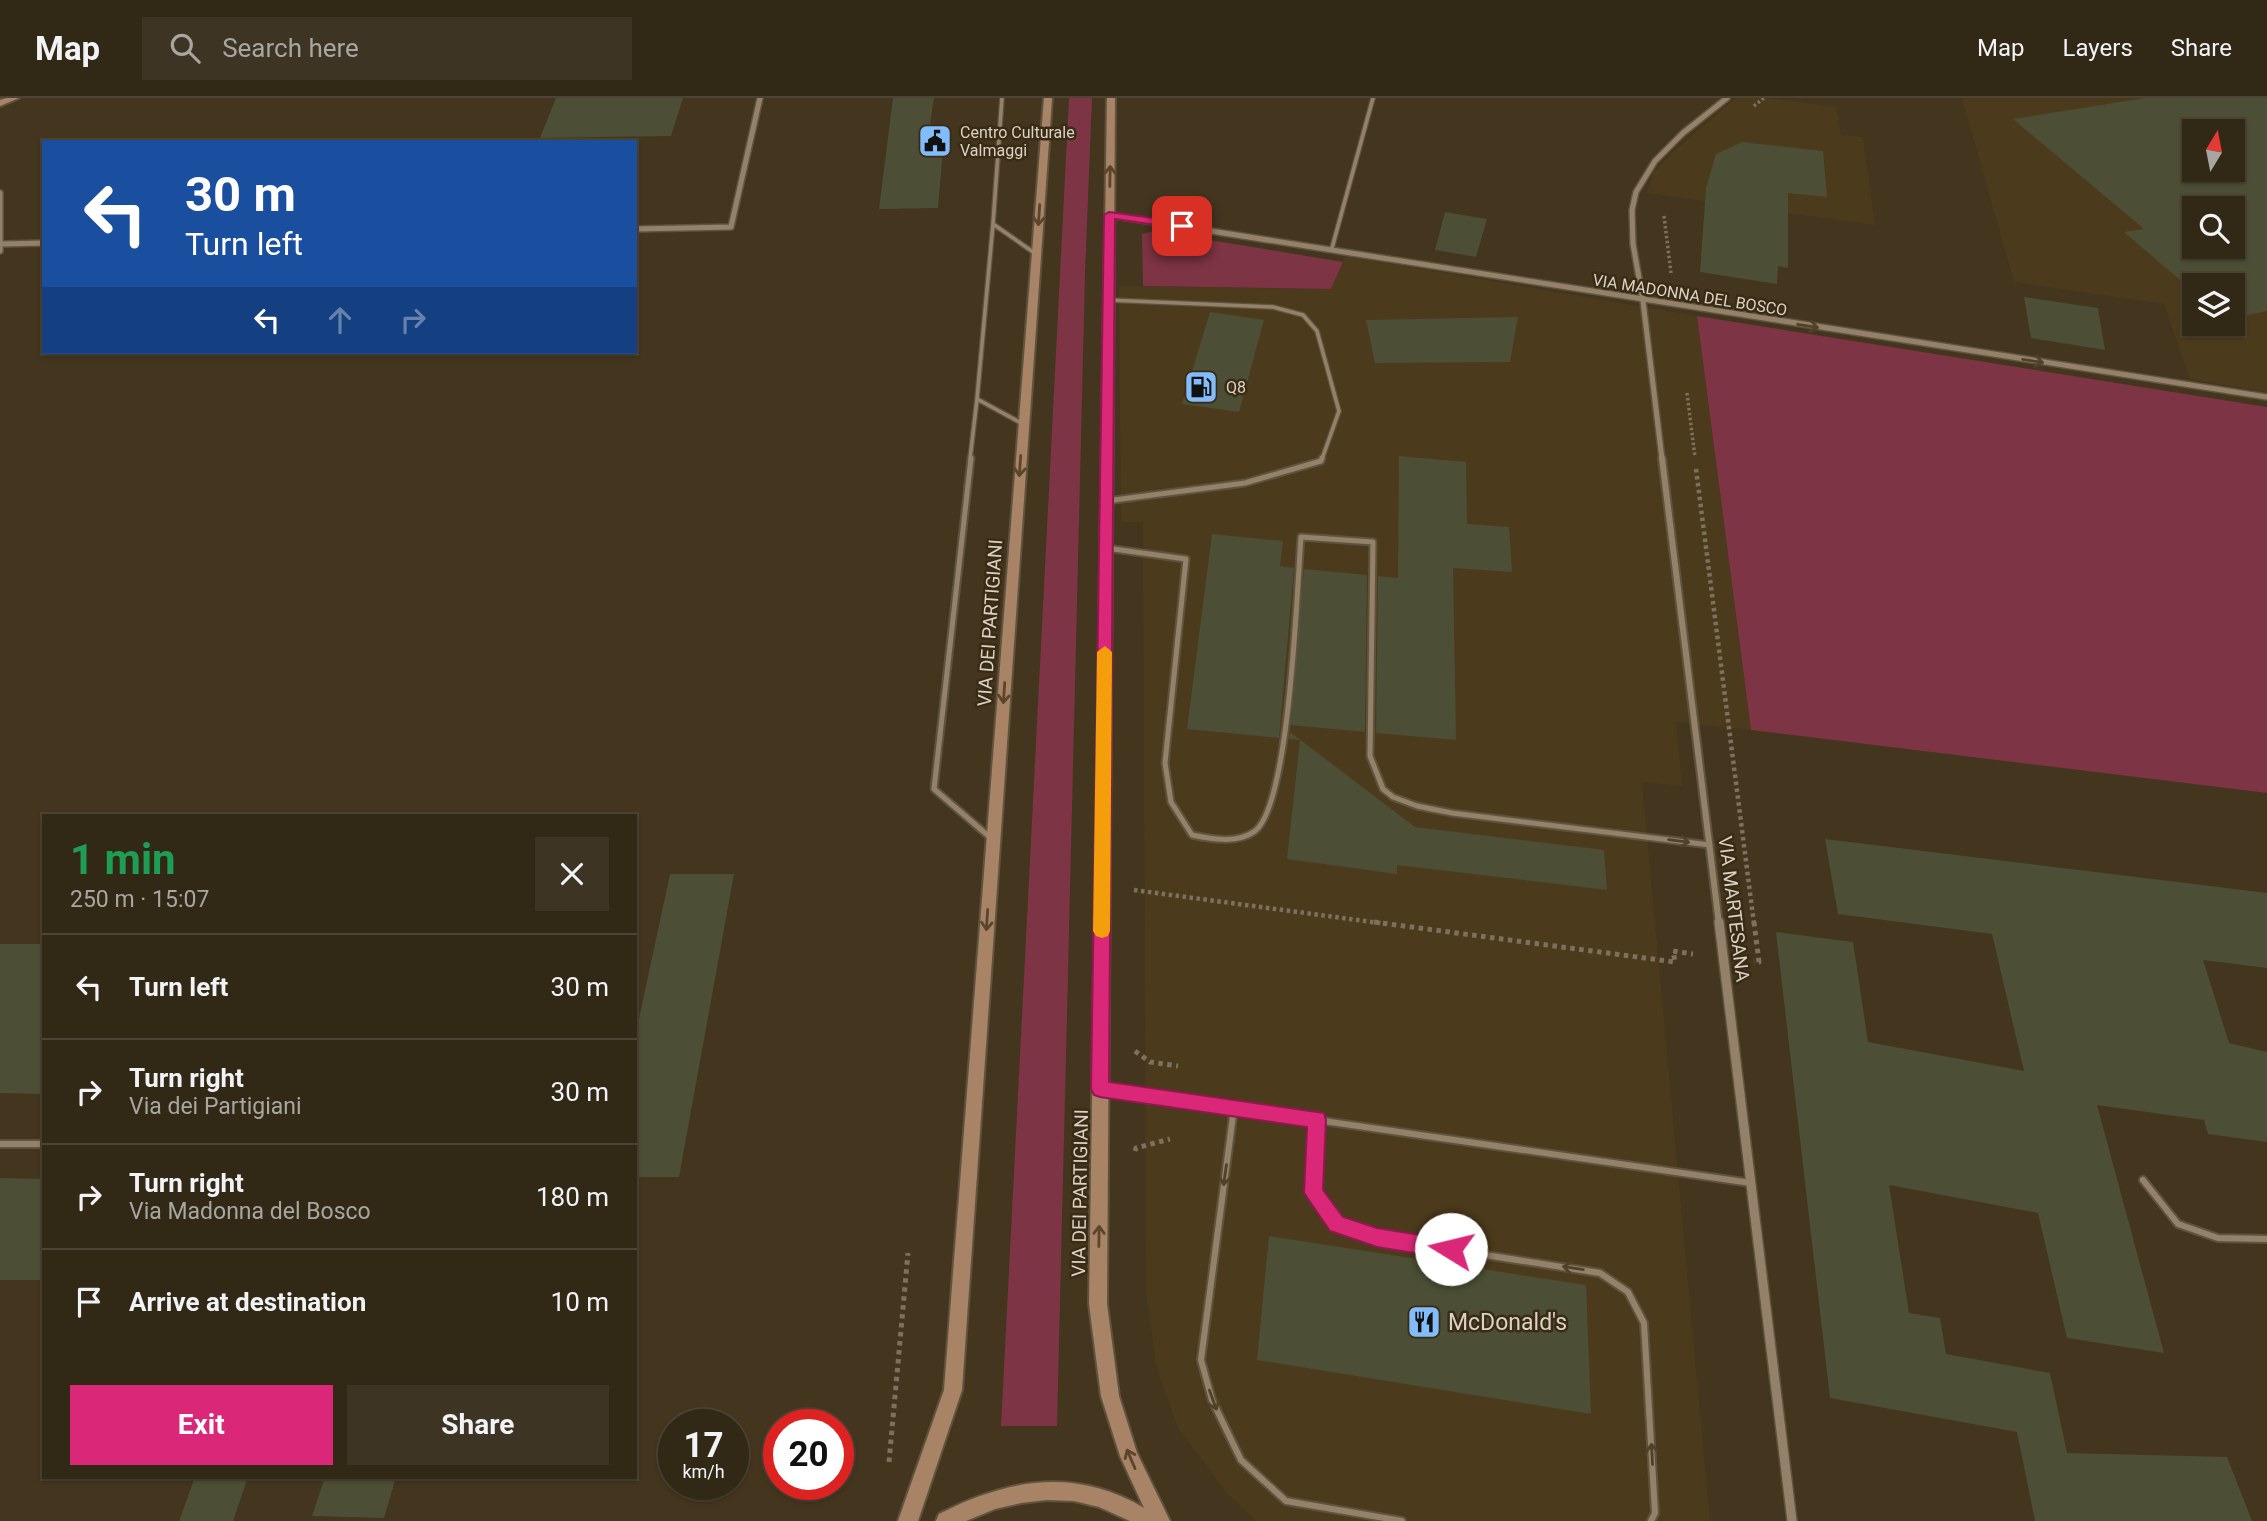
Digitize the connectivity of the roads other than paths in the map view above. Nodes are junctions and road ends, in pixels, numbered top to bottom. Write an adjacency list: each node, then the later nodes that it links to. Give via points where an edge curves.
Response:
1 (15, 98): 8 (street)
2 (760, 98): 12 (street, via 731,227)
3 (1002, 98): 11 (lane)
4 (1048, 98): 16 (street, VIA DEI PARTIGIANI, one-way to 16)
5 (1111, 98): 10 (street, VIA DEI PARTIGIANI, one-way to 5)
6 (1373, 98): 14 (lane)
7 (1727, 98): 18 (street, VIA MARTESANA, via 1660,156 1636,189 1631,230)
8 (0, 103)
9 (0, 193): 15 (street)
10 (1109, 215): 14 (street, VIA MADONNA DEL BOSCO); 17 (street, VIA DEI PARTIGIANI)
11 (993, 224): 16 (lane); 20 (lane)
12 (637, 229)
13 (42, 243): 15 (street)
14 (1332, 247): 18 (street, VIA MADONNA DEL BOSCO)
15 (1, 248)
16 (1036, 254): 21 (street, VIA DEI PARTIGIANI)
17 (1108, 300): 22 (street, VIA DEI PARTIGIANI); 22 (lane, via 1273,307 1303,315 1317,331 1339,411 1321,461 1245,483)
18 (1643, 301): 19 (street, VIA MADONNA DEL BOSCO, one-way to 19); 25 (street, VIA MARTESANA)
19 (2267, 397)
20 (977, 399): 21 (lane); 24 (lane, via 933,789)
21 (1023, 425): 24 (street, VIA DEI PARTIGIANI, one-way to 24)
22 (1106, 501): 23 (street, VIA DEI PARTIGIANI)
23 (1106, 548): 25 (lane, one-way to 25, via 1186,559 1166,785 1171,805 1192,835 1213,839 1251,834 1261,828 1274,801 1283,751 1301,537 1373,542 1370,756 1386,792 1452,813); 26 (street, VIA DEI PARTIGIANI)
24 (993, 840): 34 (street, VIA DEI PARTIGIANI, one-way to 34, via 953,1390)
25 (1710, 845): 32 (street, VIA MARTESANA)
26 (1100, 1089): 27 (lane); 37 (street, VIA DEI PARTIGIANI, one-way to 26, via 1129,1456 1110,1396 1098,1304)
27 (1234, 1108): 28 (lane); 38 (lane, one-way to 38, via 1201,1360 1212,1400 1241,1460 1286,1501)
28 (1317, 1120): 32 (lane); 39 (lane, one-way to 28, via 1655,1513 1644,1323 1628,1292 1600,1273 1377,1238 1337,1225 1314,1193)
29 (0, 1144): 30 (lane)
30 (42, 1144)
31 (2143, 1180): 33 (lane, via 2178,1224 2218,1238)
32 (1751, 1183): 40 (street, VIA MARTESANA)
33 (2267, 1239)
34 (908, 1521)
35 (946, 1521): 36 (street, via 1001,1495 1038,1490 1072,1491 1106,1500)
36 (1148, 1521)
37 (1160, 1521)
38 (1402, 1521)
39 (1651, 1521)
40 (1792, 1521)

